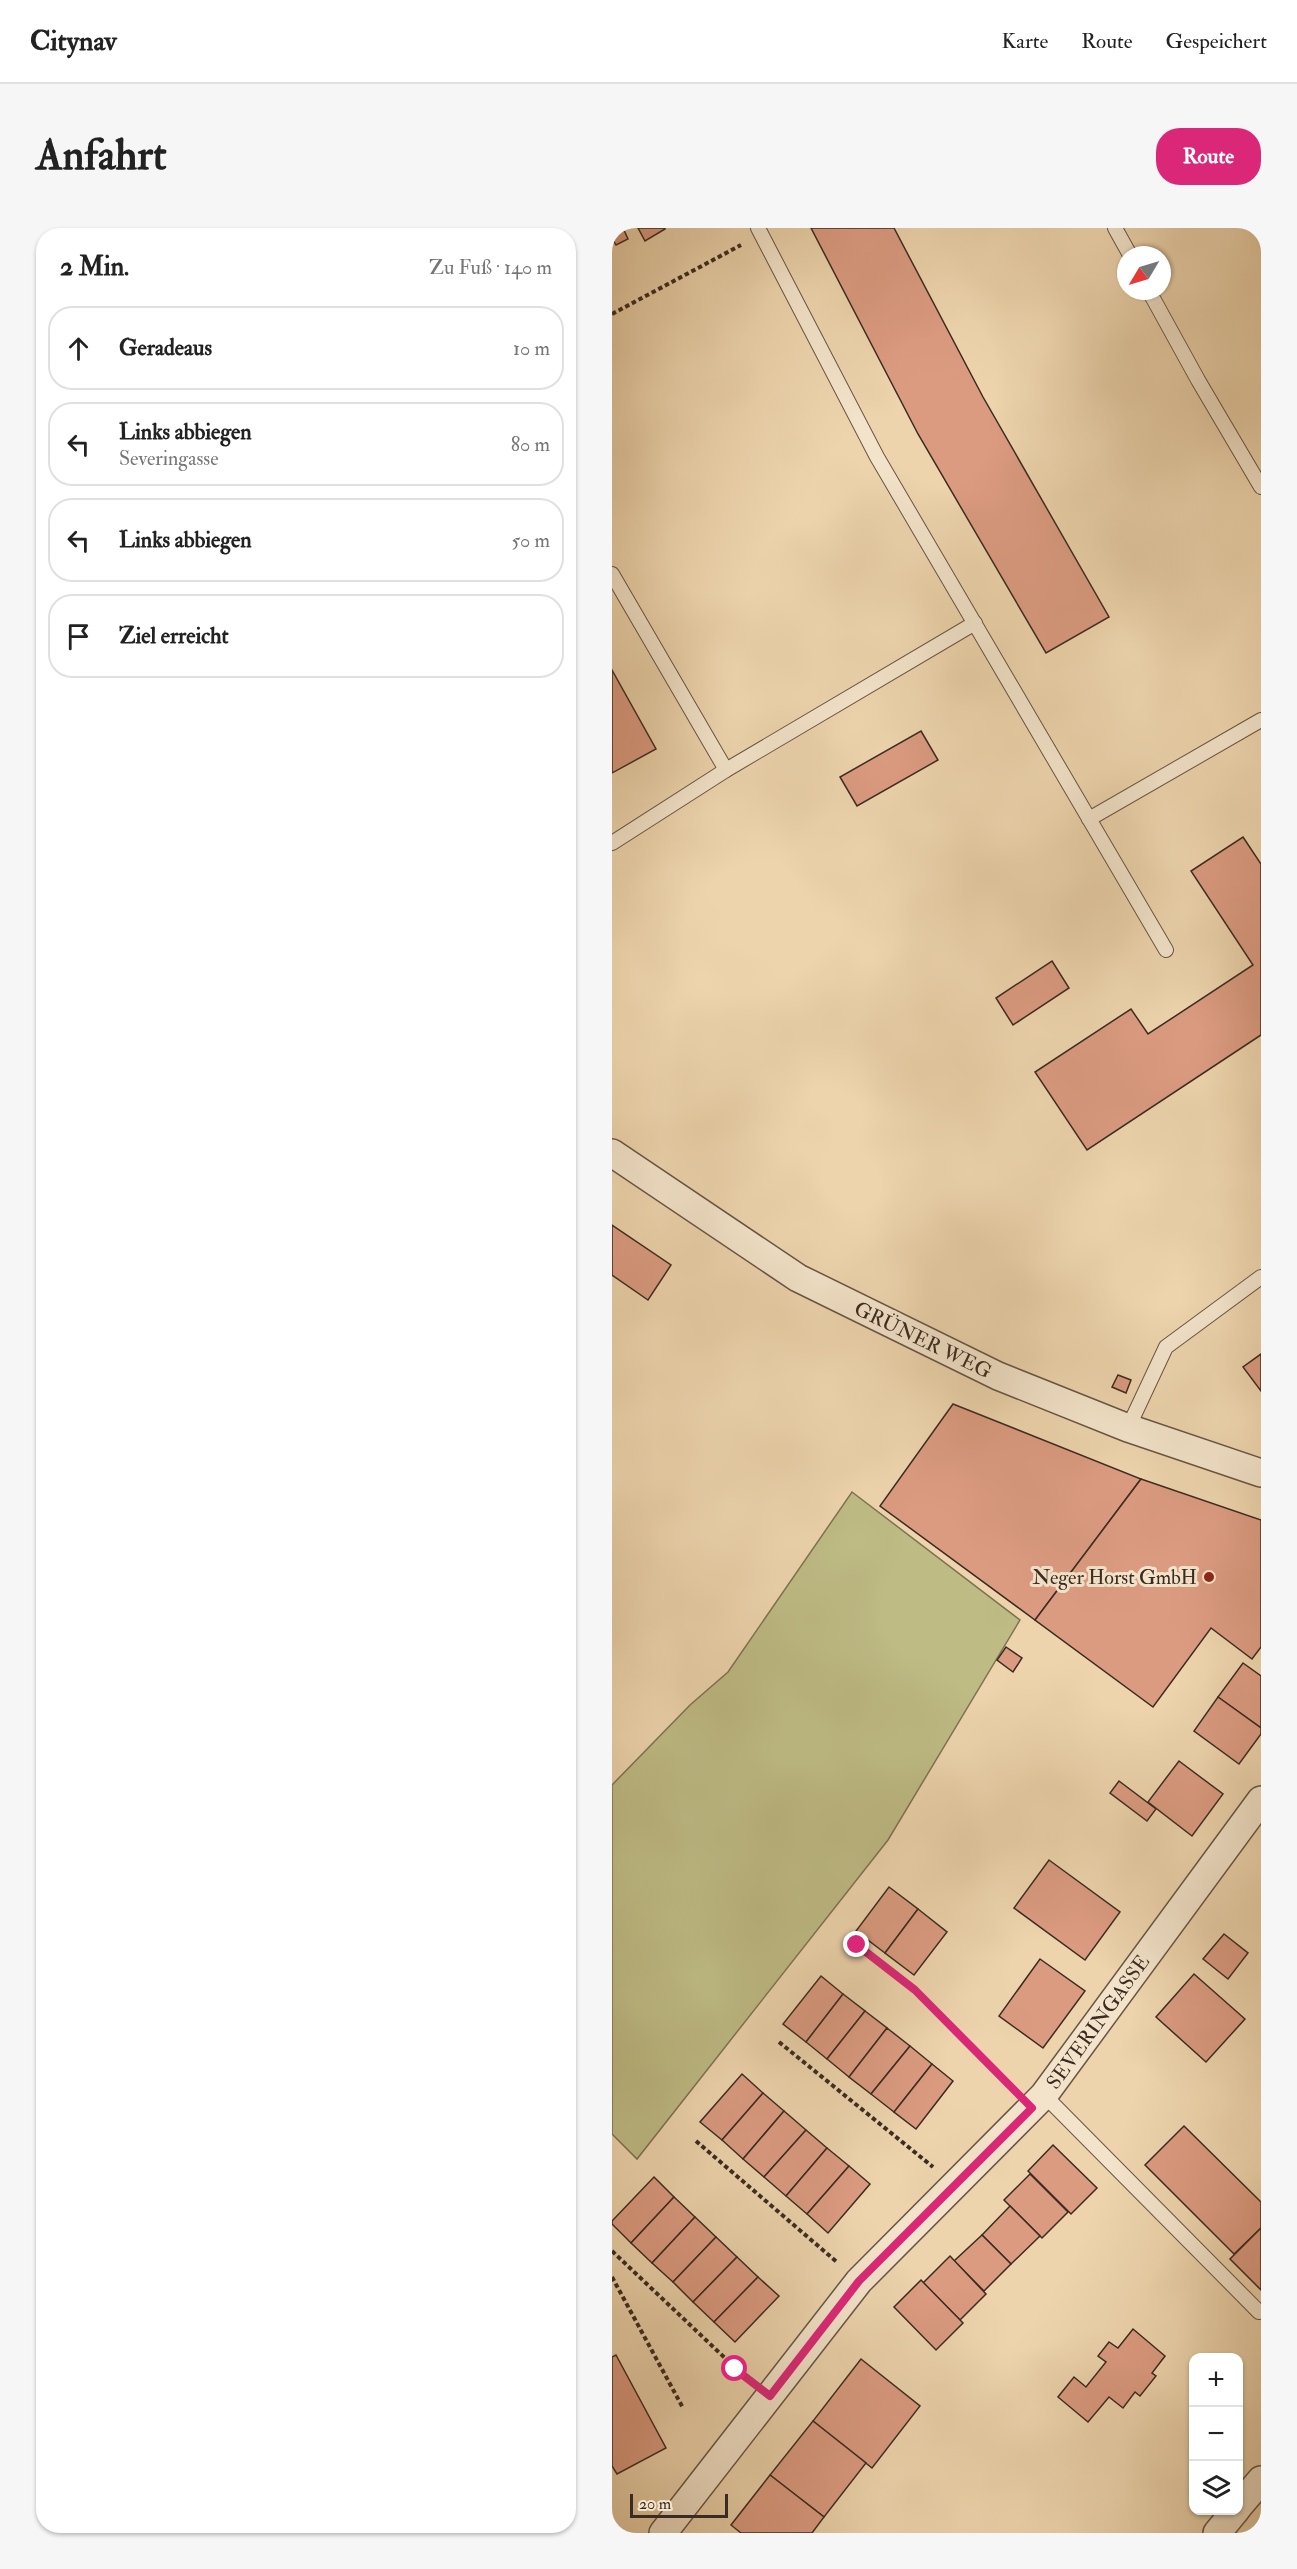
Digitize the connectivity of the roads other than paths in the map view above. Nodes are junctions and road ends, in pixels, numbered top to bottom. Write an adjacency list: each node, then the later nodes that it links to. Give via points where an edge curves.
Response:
1 (1115, 228): 3 (lane)
2 (760, 231): 7 (lane, via 878,457)
3 (1125, 246)
4 (1154, 300): 5 (lane)
5 (1261, 487)
6 (612, 574): 9 (lane)
7 (975, 623): 9 (lane); 10 (lane)
8 (1261, 720): 10 (lane)
9 (726, 770): 11 (lane)
10 (1089, 819): 12 (lane)
11 (612, 843)
12 (1166, 950)
13 (612, 1154): 15 (street, GRÜNER WEG, via 798,1278 998,1376)
14 (1261, 1277): 15 (lane, via 1166,1347)
15 (1128, 1428): 16 (street, GRÜNER WEG)
16 (1261, 1473)
17 (1261, 1800): 18 (street, SEVERINGASSE)
18 (1038, 2102): 19 (lane); 23 (street, SEVERINGASSE, via 859,2281)
19 (1259, 2312)
20 (1261, 2480): 21 (street)
21 (1243, 2502)
22 (1232, 2515): 24 (street)
23 (663, 2533)
24 (1217, 2533)

